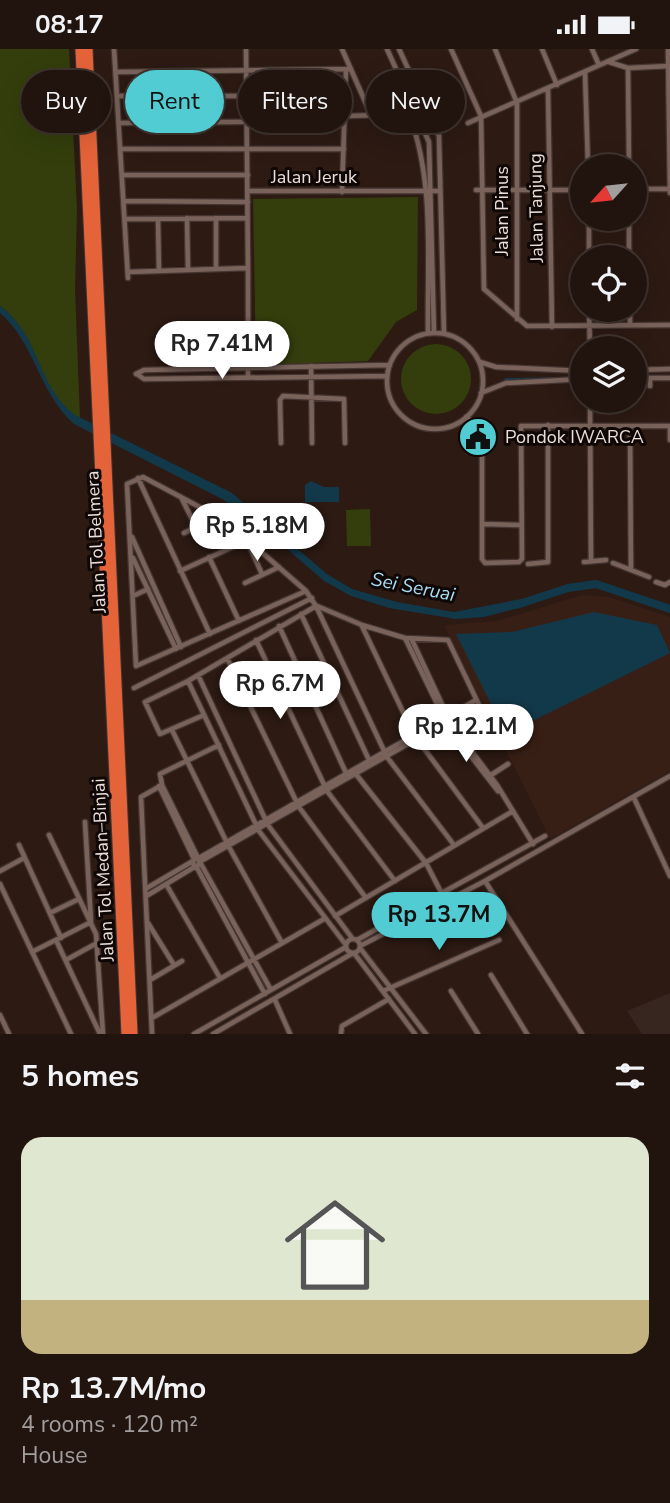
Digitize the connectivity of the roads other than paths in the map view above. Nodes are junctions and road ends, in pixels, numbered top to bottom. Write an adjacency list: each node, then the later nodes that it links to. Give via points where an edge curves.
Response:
1 (80, 49): 98 (highway, Jalan Tol Belmera)
2 (88, 49): 98 (highway, Jalan Tol Belmera)
3 (114, 49): 21 (street)
4 (246, 49): 18 (street)
5 (342, 49): 19 (street)
6 (387, 49): 20 (street)
7 (399, 49): 55 (street, via 439,137)
8 (451, 49): 29 (street)
9 (495, 49): 27 (street)
10 (542, 49): 23 (street)
11 (592, 49): 15 (street)
12 (636, 49): 14 (street)
13 (668, 49): 16 (street)
14 (608, 62): 15 (street); 17 (street)
15 (599, 65): 22 (street)
16 (669, 66): 17 (street); 50 (street)
17 (628, 68): 41 (street)
18 (247, 69): 19 (street); 21 (street)
19 (349, 69): 28 (street)
20 (396, 70)
21 (116, 72): 26 (street)
22 (585, 73): 23 (street); 40 (street)
23 (557, 85): 24 (street)
24 (548, 89): 27 (street); 48 (street, Jalan Tanjung)
25 (238, 95): 26 (street)
26 (118, 96): 30 (street)
27 (517, 103): 29 (street); 47 (street, Jalan Pinus)
28 (366, 104)
29 (481, 116): 32 (street); 46 (street)
30 (120, 123): 31 (street); 37 (street)
31 (238, 123)
32 (468, 123)
33 (247, 133): 38 (street)
34 (345, 133): 39 (street)
35 (416, 133): 53 (street)
36 (425, 133): 54 (street)
37 (122, 149): 38 (street); 42 (street)
38 (247, 149): 39 (street); 43 (street)
39 (344, 149): 52 (street)
40 (588, 154)
41 (629, 154)
42 (124, 175): 43 (street); 56 (street)
43 (248, 175): 51 (street)
44 (648, 189): 50 (street)
45 (476, 190): 46 (street)
46 (484, 190): 47 (street); 69 (street, via 484,286)
47 (516, 190): 48 (street); 69 (street, Jalan Pinus)
48 (550, 190): 49 (street); 74 (street, Jalan Tanjung)
49 (570, 190)
50 (670, 190)
51 (248, 191): 52 (street, Jalan Jeruk); 57 (street)
52 (342, 191): 53 (street, Jalan Jeruk)
53 (425, 191): 54 (street, Jalan Jeruk); 67 (street)
54 (432, 191): 55 (street, Jalan Jeruk); 67 (street)
55 (440, 191): 68 (street)
56 (125, 201): 57 (street); 61 (street)
57 (248, 202): 60 (street)
58 (187, 218): 59 (street); 62 (street); 65 (street)
59 (216, 218): 60 (street); 64 (street)
60 (247, 218): 63 (street)
61 (126, 219): 62 (street); 66 (street, via 128,275)
62 (158, 219): 66 (street)
63 (248, 268): 64 (street); 81 (street)
64 (216, 269): 65 (street)
65 (188, 270): 66 (street)
66 (159, 271)
67 (431, 313): 68 (street); 75 (street)
68 (444, 313): 76 (street)
69 (517, 320): 74 (street, via 527,326)
70 (589, 322): 73 (street)
71 (630, 325): 72 (street); 73 (street)
72 (670, 325)
73 (589, 326): 74 (street); 77 (street)
74 (552, 327)
75 (431, 333): 76 (street); 79 (street, via 404,344)
76 (444, 334): 78 (street, via 465,343)
77 (589, 336)
78 (479, 362): 84 (street); 94 (street)
79 (390, 365): 80 (street); 88 (street)
80 (311, 366): 81 (street); 86 (street)
81 (249, 367): 82 (street); 87 (street)
82 (194, 369): 91 (street); 91 (street, via 136,374 144,379)
83 (670, 369): 85 (street)
84 (570, 370)
85 (647, 370)
86 (312, 375): 87 (street); 88 (street); 95 (street)
87 (248, 376): 91 (street)
88 (387, 376): 97 (street, via 395,406 416,425 443,428)
89 (650, 378): 90 (street); 93 (street)
90 (670, 378)
91 (195, 379)
92 (570, 380): 94 (street, via 506,383)
93 (650, 386)
94 (481, 393): 97 (street)
95 (312, 397): 104 (street, via 281,398); 105 (street); 106 (street, via 344,399)
96 (590, 413): 100 (street)
97 (466, 417): 111 (street, via 482,431)
98 (101, 421): 107 (highway, Jalan Tol Belmera)
99 (548, 425): 100 (street); 112 (street, via 520,427); 123 (street, via 548,562)
100 (589, 426): 101 (street); 119 (street)
101 (630, 426): 102 (street); 125 (street)
102 (670, 426): 103 (street)
103 (670, 440)
104 (281, 443)
105 (312, 443)
106 (345, 443)
107 (103, 446): 150 (highway, Jalan Tol Belmera); 233 (highway, Jalan Tol Belmera)
108 (138, 478): 109 (street); 114 (street, via 127,485); 126 (street)
109 (180, 496): 110 (street); 113 (street)
110 (218, 516): 113 (street); 116 (street)
111 (482, 524): 112 (street); 112 (street, via 485,563 521,560)
112 (519, 525)
113 (196, 527): 115 (street)
114 (130, 533): 117 (street); 145 (street)
115 (184, 533)
116 (247, 540): 118 (street); 124 (street); 127 (street)
117 (132, 555): 132 (street); 134 (street)
118 (209, 557): 126 (street); 138 (street)
119 (591, 561): 120 (street); 121 (street)
120 (606, 561)
121 (584, 562)
122 (613, 563): 125 (street)
123 (528, 564)
124 (279, 567): 127 (street); 133 (street)
125 (631, 570): 128 (street)
126 (180, 571): 141 (street)
127 (262, 575): 131 (street)
128 (649, 577)
129 (656, 582): 130 (street)
130 (670, 582)
131 (245, 583)
132 (148, 589): 134 (street); 145 (street)
133 (306, 591): 135 (street); 138 (street)
134 (133, 596): 145 (street, via 136,666)
135 (312, 599): 136 (street); 149 (street)
136 (316, 606): 137 (street); 139 (street); 158 (street)
137 (300, 614): 140 (street); 160 (street)
138 (239, 621): 141 (street)
139 (362, 625): 142 (street); 155 (street)
140 (279, 627): 143 (street); 163 (street)
141 (210, 634): 145 (street)
142 (405, 638): 144 (street); 152 (street)
143 (256, 640): 146 (street); 167 (street)
144 (412, 640): 152 (street); 152 (street, via 448,640 476,700 478,706)
145 (178, 648)
146 (227, 658): 147 (street); 169 (street)
147 (198, 675): 148 (street); 173 (street)
148 (188, 681): 151 (street); 153 (street, via 145,702 157,733)
149 (134, 688)
150 (110, 705): 232 (highway, Jalan Tol Medan–Binjai)
151 (204, 715): 153 (street); 156 (street)
152 (447, 719): 155 (street); 157 (street)
153 (172, 730): 159 (street)
154 (496, 734): 157 (street)
155 (416, 737): 158 (street); 175 (street)
156 (219, 745): 159 (street); 173 (street)
157 (469, 750): 164 (street)
158 (386, 754): 160 (street); 162 (street); 181 (street)
159 (188, 760): 166 (street, via 159,775); 179 (street)
160 (369, 760): 162 (street)
161 (508, 764): 164 (street)
162 (354, 772): 163 (street); 167 (street); 184 (street)
163 (346, 773): 167 (street)
164 (489, 776): 171 (street)
165 (670, 776): 168 (street)
166 (161, 785): 183 (street); 191 (street, via 141,797)
167 (326, 788): 169 (street); 170 (street); 187 (street)
168 (634, 797): 186 (street); 188 (street)
169 (296, 801): 170 (street); 173 (street)
170 (299, 807): 174 (street); 194 (street)
171 (513, 811): 175 (street); 178 (street)
172 (85, 822): 199 (street)
173 (260, 822): 174 (street); 174 (street); 179 (street)
174 (264, 828): 179 (street); 197 (street); 198 (street)
175 (484, 828): 181 (street)
176 (49, 835): 195 (street)
177 (545, 836): 178 (street)
178 (533, 843): 192 (street)
179 (228, 844): 183 (street); 205 (street)
180 (19, 845): 182 (street)
181 (454, 845): 184 (street)
182 (24, 858): 185 (street); 196 (street)
183 (197, 861): 190 (street); 191 (street); 211 (street); 213 (street)
184 (426, 863): 187 (street); 192 (street)
185 (0, 871)
186 (670, 876)
187 (395, 881): 194 (street)
188 (485, 881): 207 (street); 243 (street)
189 (0, 884): 193 (street)
190 (166, 884): 191 (street); 216 (street)
191 (147, 892): 200 (street)
192 (442, 894): 202 (street)
193 (3, 895): 208 (street)
194 (366, 898): 197 (street)
195 (79, 899): 196 (street); 199 (street)
196 (50, 913): 201 (street)
197 (335, 916): 202 (street)
198 (324, 919): 205 (street); 206 (street)
199 (91, 922): 201 (street); 204 (street)
200 (148, 922): 214 (street); 217 (street)
201 (59, 939): 208 (street); 210 (street)
202 (354, 939): 206 (street); 207 (street)
203 (499, 940): 218 (street)
204 (97, 943): 210 (street); 231 (street)
205 (282, 943): 211 (street)
206 (346, 946): 209 (street); 219 (street)
207 (360, 947): 209 (street); 218 (street)
208 (32, 952): 230 (street)
209 (353, 953): 218 (street); 222 (street)
210 (66, 960): 231 (street)
211 (253, 960): 213 (street); 219 (street)
212 (182, 961): 214 (street)
213 (248, 963): 216 (street); 221 (street)
214 (174, 965): 217 (street)
215 (491, 975): 242 (street)
216 (220, 978): 225 (street)
217 (150, 980): 225 (street)
218 (386, 989): 223 (street); 226 (street)
219 (271, 990): 221 (street)
220 (451, 991): 241 (street)
221 (265, 994): 235 (street)
222 (275, 999): 236 (street); 237 (street)
223 (388, 999): 227 (street); 238 (street, via 342,1025)
224 (0, 1015): 228 (street)
225 (152, 1018): 234 (street)
226 (414, 1020): 227 (street); 240 (street)
227 (407, 1023): 239 (street)
228 (8, 1031): 229 (street)
229 (0, 1032)
230 (71, 1034)
231 (101, 1034)
232 (126, 1034)
233 (133, 1034)
234 (152, 1034)
235 (194, 1034)
236 (213, 1034)
237 (290, 1034)
238 (342, 1034)
239 (415, 1034)
240 (426, 1034)
241 (478, 1034)
242 (527, 1034)
243 (582, 1034)

